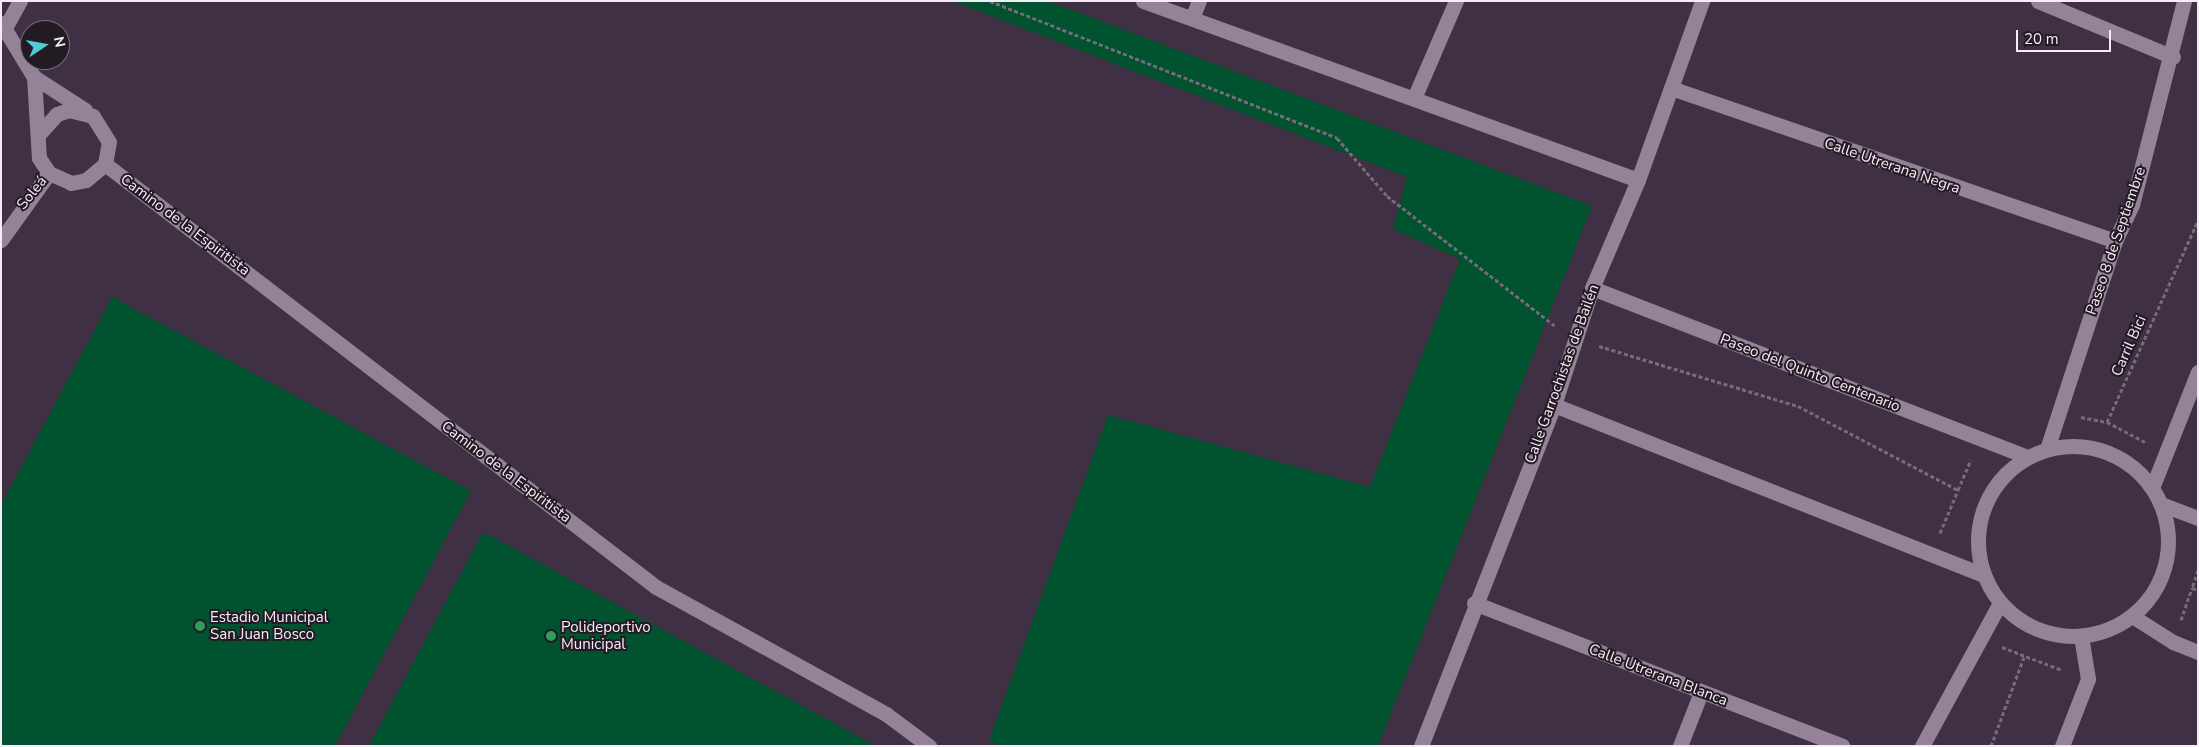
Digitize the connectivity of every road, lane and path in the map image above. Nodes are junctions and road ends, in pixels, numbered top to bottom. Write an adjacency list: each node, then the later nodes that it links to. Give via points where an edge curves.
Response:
1 (20, 1): 10 (street)
2 (990, 1): 24 (path, via 1337,138 1387,196)
3 (1143, 1): 9 (street)
4 (1199, 1): 9 (street)
5 (1456, 1): 14 (street)
6 (1702, 1): 13 (street, Calle Garrochistas de Bailén)
7 (2038, 1): 11 (street)
8 (2184, 1): 11 (street, Paseo 8 de Septiembre)
9 (1192, 18): 14 (street)
10 (4, 24): 12 (street)
11 (2173, 57): 22 (street, Paseo 8 de Septiembre, via 2132,206)
12 (34, 77): 15 (street); 16 (street)
13 (1671, 88): 19 (street, Calle Garrochistas de Bailén); 22 (street, Calle Utrerana Negra)
14 (1415, 96): 19 (street)
15 (93, 116): 16 (street, via 69,110 47,122); 17 (street, via 109,142)
16 (40, 133): 18 (street, via 39,158)
17 (105, 164): 18 (street, via 79,182 59,180); 50 (street, Camino de la Espiritista, via 656,587 886,714)
18 (49, 173): 21 (street, Soleá)
19 (1638, 180): 23 (street, Calle Garrochistas de Bailén)
20 (2198, 220): 29 (path, Carril Bici, via 2107,422)
21 (1, 240)
22 (2115, 241): 28 (street, Paseo 8 de Septiembre)
23 (1592, 288): 24 (street, Calle Garrochistas de Bailén); 27 (street, Paseo del Quinto Centenario)
24 (1576, 339): 26 (street, Calle Garrochistas de Bailén); 32 (path, via 1798,406)
25 (2198, 372): 29 (street)
26 (1554, 405): 35 (street); 40 (street, Calle Garrochistas de Bailén)
27 (1980, 439): 30 (street, Paseo del Quinto Centenario); 32 (path)
28 (2047, 449): 30 (street); 31 (street, via 2077,446 2106,451 2132,466)
29 (2166, 452): 31 (street)
30 (2027, 457): 37 (street, via 2006,473 1983,512 1978,548)
31 (2152, 488): 33 (street)
32 (1958, 490): 35 (path)
33 (2161, 504): 34 (street); 42 (street, via 2168,534 2165,564 2153,593)
34 (2198, 518)
35 (1932, 553): 37 (street)
36 (2198, 570): 38 (path)
37 (1984, 575): 41 (street)
38 (2192, 588): 39 (path); 45 (path)
39 (2198, 590)
40 (1474, 603): 49 (street, Calle Utrerana Blanca); 51 (street, Calle Garrochistas de Bailén)
41 (2000, 603): 43 (street, via 2023,622 2051,634); 44 (street)
42 (2132, 616): 43 (street, via 2108,630); 45 (street)
43 (2081, 636): 48 (street)
44 (1981, 637): 47 (path); 54 (street)
45 (2173, 642): 46 (street)
46 (2198, 652)
47 (2024, 657): 48 (path); 55 (path)
48 (2088, 679): 56 (street)
49 (1701, 692): 52 (street); 53 (street, Calle Utrerana Blanca)
50 (929, 746)
51 (1421, 746)
52 (1680, 746)
53 (1842, 746)
54 (1922, 746)
55 (1991, 746)
56 (2062, 746)

